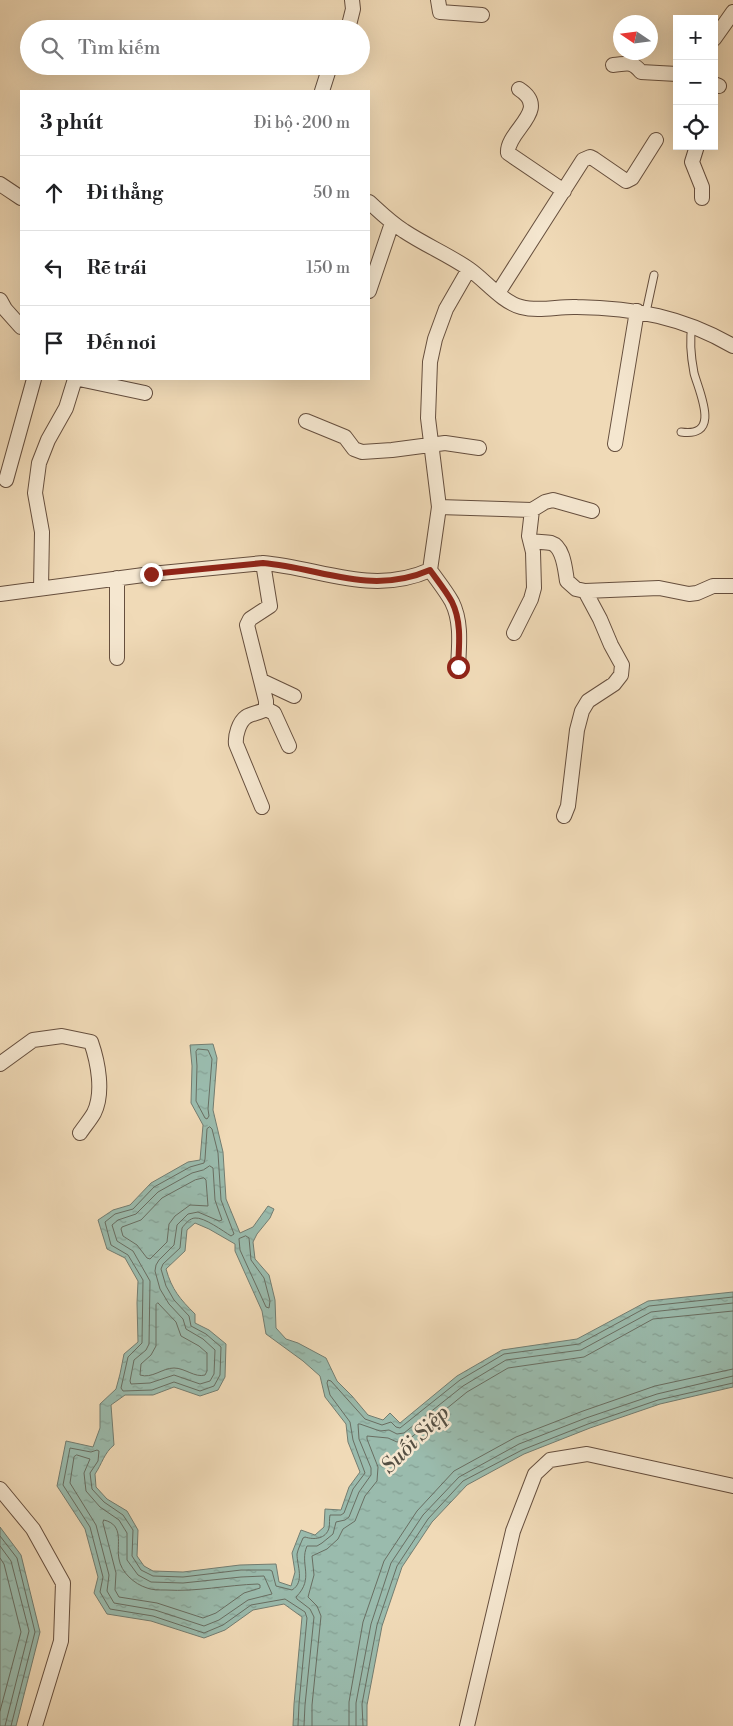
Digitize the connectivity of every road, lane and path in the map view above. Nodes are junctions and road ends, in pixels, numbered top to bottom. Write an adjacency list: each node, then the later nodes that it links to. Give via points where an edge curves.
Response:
1 (352, 0): 5 (street)
2 (438, 0): 4 (street, via 440,12)
3 (733, 12): 6 (street)
4 (482, 15)
5 (350, 20)
6 (718, 33)
7 (612, 64): 8 (street, via 631,63 641,72)
8 (673, 74)
9 (327, 75): 11 (street)
10 (519, 89): 15 (street, via 531,99 531,106 522,127 507,148 508,153)
11 (322, 90)
12 (656, 140): 15 (street, via 632,178 623,180 590,157 583,160)
13 (696, 150): 17 (street, via 692,162 700,178)
14 (0, 184): 16 (street)
15 (564, 191): 23 (street)
16 (20, 197)
17 (702, 198)
18 (370, 203): 19 (street)
19 (392, 223): 20 (street); 22 (street)
20 (469, 269): 23 (street); 35 (street, via 446,309 433,347 428,400)
21 (654, 275): 25 (lane)
22 (370, 288)
23 (498, 293): 25 (street, via 520,307 609,307)
24 (0, 300): 26 (street)
25 (642, 311): 27 (street); 36 (street)
26 (20, 324)
27 (693, 326): 28 (street); 34 (lane, via 690,336 694,374 706,414 698,430)
28 (733, 346)
29 (34, 380): 38 (street)
30 (74, 380): 47 (street, via 66,408 39,463 35,492 42,532)
31 (84, 380): 32 (street)
32 (145, 393)
33 (306, 421): 35 (street, via 345,437 354,449 362,452)
34 (681, 432)
35 (430, 444): 37 (street); 39 (street)
36 (615, 444)
37 (479, 448)
38 (6, 480)
39 (439, 506): 40 (street); 44 (street)
40 (532, 510): 41 (street, via 553,500); 42 (street)
41 (592, 511)
42 (531, 541): 48 (street, via 553,544 558,548 567,582); 50 (street, via 534,588)
43 (263, 563): 44 (street, via 360,581 398,579); 45 (street); 53 (street, via 270,606 250,619 247,625)
44 (430, 570): 52 (street, via 452,602 458,622)
45 (117, 578): 47 (street); 51 (street)
46 (733, 586): 48 (street, via 712,586 689,594 659,588)
47 (41, 588): 49 (street)
48 (585, 591): 58 (street, via 622,665 621,675 614,684 588,701 582,711)
49 (0, 594)
50 (514, 633)
51 (117, 658)
52 (458, 667)
53 (262, 681): 54 (street); 55 (street)
54 (294, 696)
55 (266, 708): 56 (street, via 274,713); 57 (street, via 247,716 234,736)
56 (289, 746)
57 (262, 807)
58 (564, 816)
59 (0, 1064): 60 (street, via 33,1040 62,1036 91,1042 100,1085 95,1112)
60 (80, 1133)
61 (733, 1486): 64 (street, via 587,1454 550,1460 535,1474 514,1531)
62 (0, 1489): 63 (street, via 33,1529 63,1583 61,1640)
63 (35, 1726)
64 (467, 1726)

